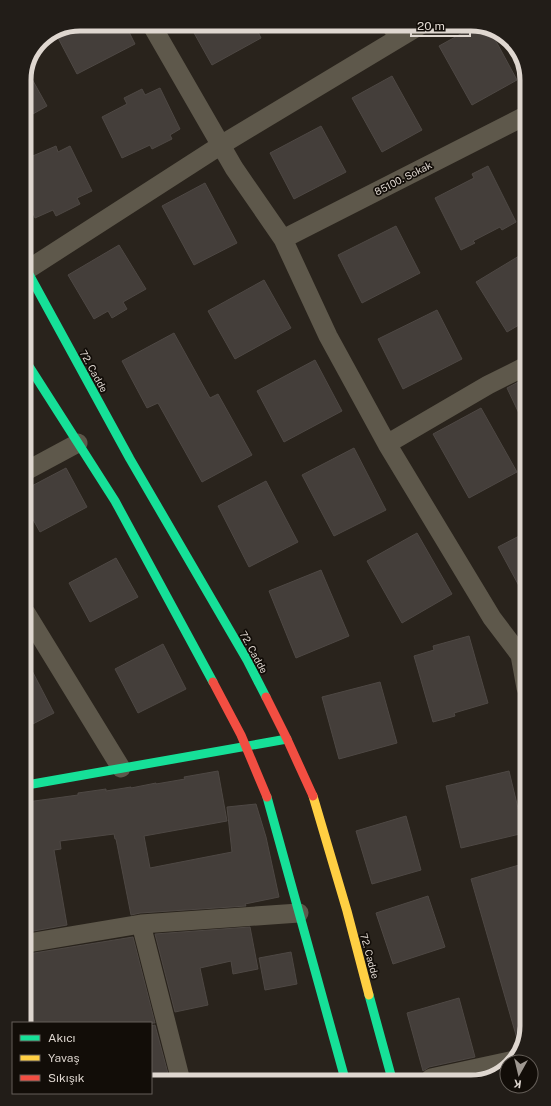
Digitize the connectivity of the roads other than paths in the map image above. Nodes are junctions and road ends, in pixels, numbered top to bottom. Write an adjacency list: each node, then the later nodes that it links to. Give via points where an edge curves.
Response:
1 (155, 31): 4 (street)
2 (394, 31): 4 (street)
3 (520, 119): 5 (street, 85100. Sokak)
4 (221, 145): 5 (street); 6 (street)
5 (283, 240): 11 (street, via 328,336)
6 (31, 266)
7 (31, 278): 15 (main road, 72. Cadde, via 130,459 247,660)
8 (31, 369): 10 (main road)
9 (520, 369): 11 (street)
10 (78, 443): 12 (street); 16 (main road, via 115,501)
11 (387, 444): 14 (street, via 492,618)
12 (31, 468)
13 (31, 621): 17 (street)
14 (520, 652)
15 (287, 739): 16 (main road); 25 (main road, 72. Cadde, via 312,793)
16 (246, 746): 17 (main road); 19 (main road, via 269,802)
17 (121, 768): 18 (main road)
18 (31, 784)
19 (299, 913): 20 (street); 24 (main road)
20 (141, 924): 21 (street); 23 (street)
21 (31, 942)
22 (499, 1063): 26 (street)
23 (179, 1075)
24 (344, 1075)
25 (391, 1075)
26 (445, 1075)

